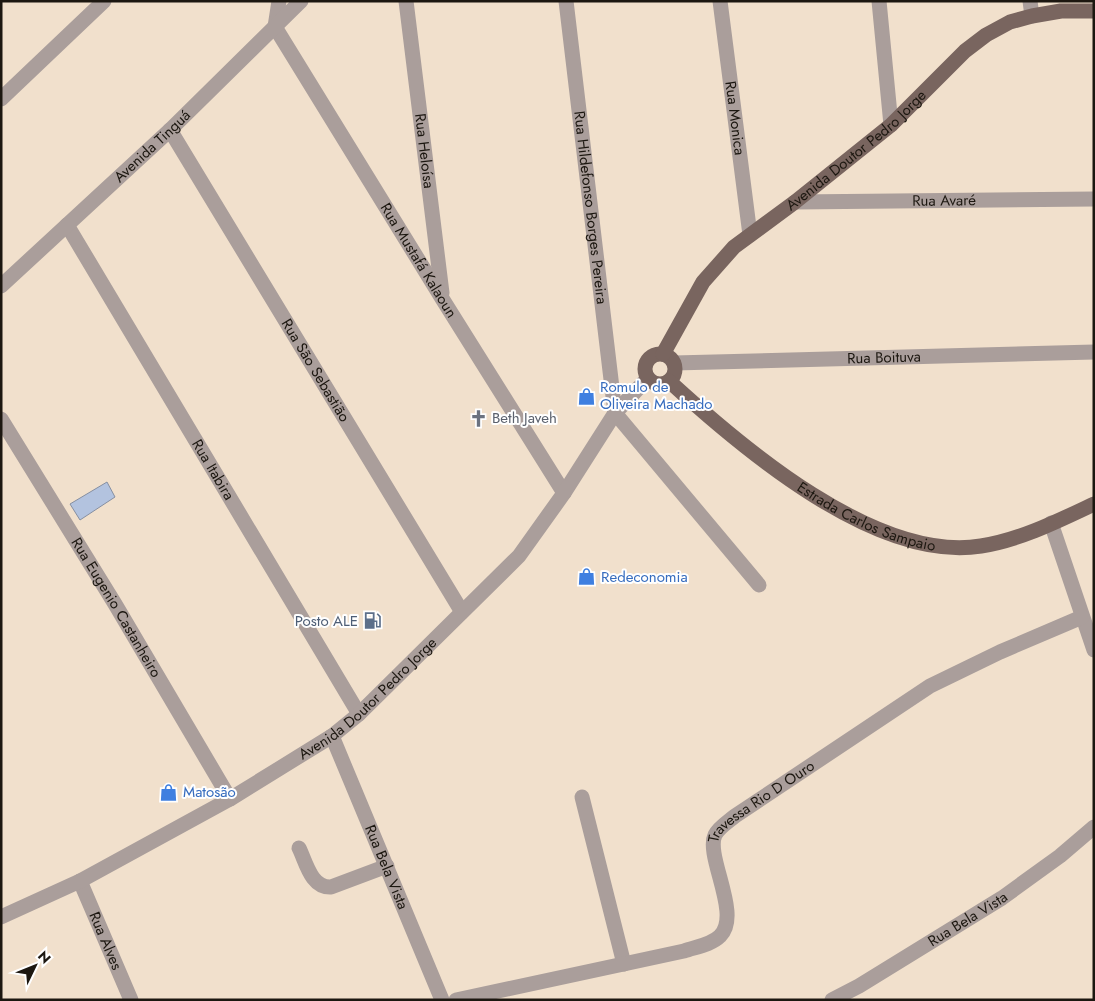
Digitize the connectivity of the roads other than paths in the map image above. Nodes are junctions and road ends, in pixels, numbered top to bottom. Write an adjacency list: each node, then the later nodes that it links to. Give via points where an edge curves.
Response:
1 (104, 1): 11 (street)
2 (279, 1): 10 (street)
3 (301, 1): 10 (street, Avenida Tinguá)
4 (406, 1): 19 (street, Rua Heloísa)
5 (566, 1): 24 (street, Rua Hildefonso Borges Pereira)
6 (720, 1): 17 (street, Rua Monica)
7 (879, 1): 12 (street)
8 (1031, 8): 9 (main road, Avenida Doutor Pedro Jorge, via 1061,12); 12 (main road, Avenida Doutor Pedro Jorge, via 965,51)
9 (1094, 10)
10 (275, 27): 13 (street, Avenida Tinguá); 19 (street, Rua Mustafá Kalaoun)
11 (1, 99)
12 (891, 124): 15 (main road, Avenida Doutor Pedro Jorge)
13 (170, 130): 16 (street, Avenida Tinguá); 30 (street, Rua São Sebastião)
14 (1094, 198): 15 (street, Rua Avaré)
15 (795, 202): 17 (main road, Avenida Doutor Pedro Jorge)
16 (67, 225): 18 (street, Avenida Tinguá); 33 (street, Rua Itabira)
17 (750, 235): 21 (main road, Avenida Doutor Pedro Jorge, via 703,282)
18 (1, 286)
19 (443, 300): 26 (street, Rua Mustafá Kalaoun)
20 (1094, 352): 21 (street, Rua Boituva)
21 (668, 358): 22 (main road, Avenida Doutor Pedro Jorge, via 651,356 645,372); 23 (main road, Avenida Doutor Pedro Jorge, via 675,373)
22 (648, 378): 23 (main road, via 658,384); 24 (street, Avenida Doutor Pedro Jorge)
23 (669, 381): 28 (main road, Estrada Carlos Sampaio, via 736,441 796,484 867,524 909,541 948,547 979,547 1005,542)
24 (615, 413): 26 (street, Avenida Doutor Pedro Jorge); 29 (street)
25 (1, 419): 36 (street, Rua Eugenio Castanheiro)
26 (564, 493): 30 (street, Avenida Doutor Pedro Jorge, via 519,556)
27 (1094, 504): 28 (main road, Estrada Carlos Sampaio)
28 (1051, 524): 31 (street)
29 (759, 585)
30 (462, 612): 33 (street, Avenida Doutor Pedro Jorge)
31 (1082, 617): 32 (street); 42 (street, Travessa Rio D Ouro, via 930,686 735,816 716,833 714,839 726,908 721,936 684,951)
32 (1094, 650)
33 (359, 714): 34 (street, Avenida Doutor Pedro Jorge)
34 (332, 736): 36 (street, Avenida Doutor Pedro Jorge); 39 (street, Rua Bela Vista)
35 (582, 798): 42 (street)
36 (230, 799): 40 (street, Avenida Doutor Pedro Jorge)
37 (1094, 827): 46 (street, Rua Bela Vista, via 1002,898)
38 (299, 848): 39 (street, via 314,880 321,886 331,887)
39 (387, 866): 44 (street, Rua Bela Vista)
40 (80, 881): 41 (street, Avenida Doutor Pedro Jorge); 43 (street, Rua Alves)
41 (1, 916)
42 (624, 964): 45 (street, Travessa Rio D Ouro)
43 (131, 1000)
44 (442, 1000)
45 (456, 1000)
46 (832, 1000)

